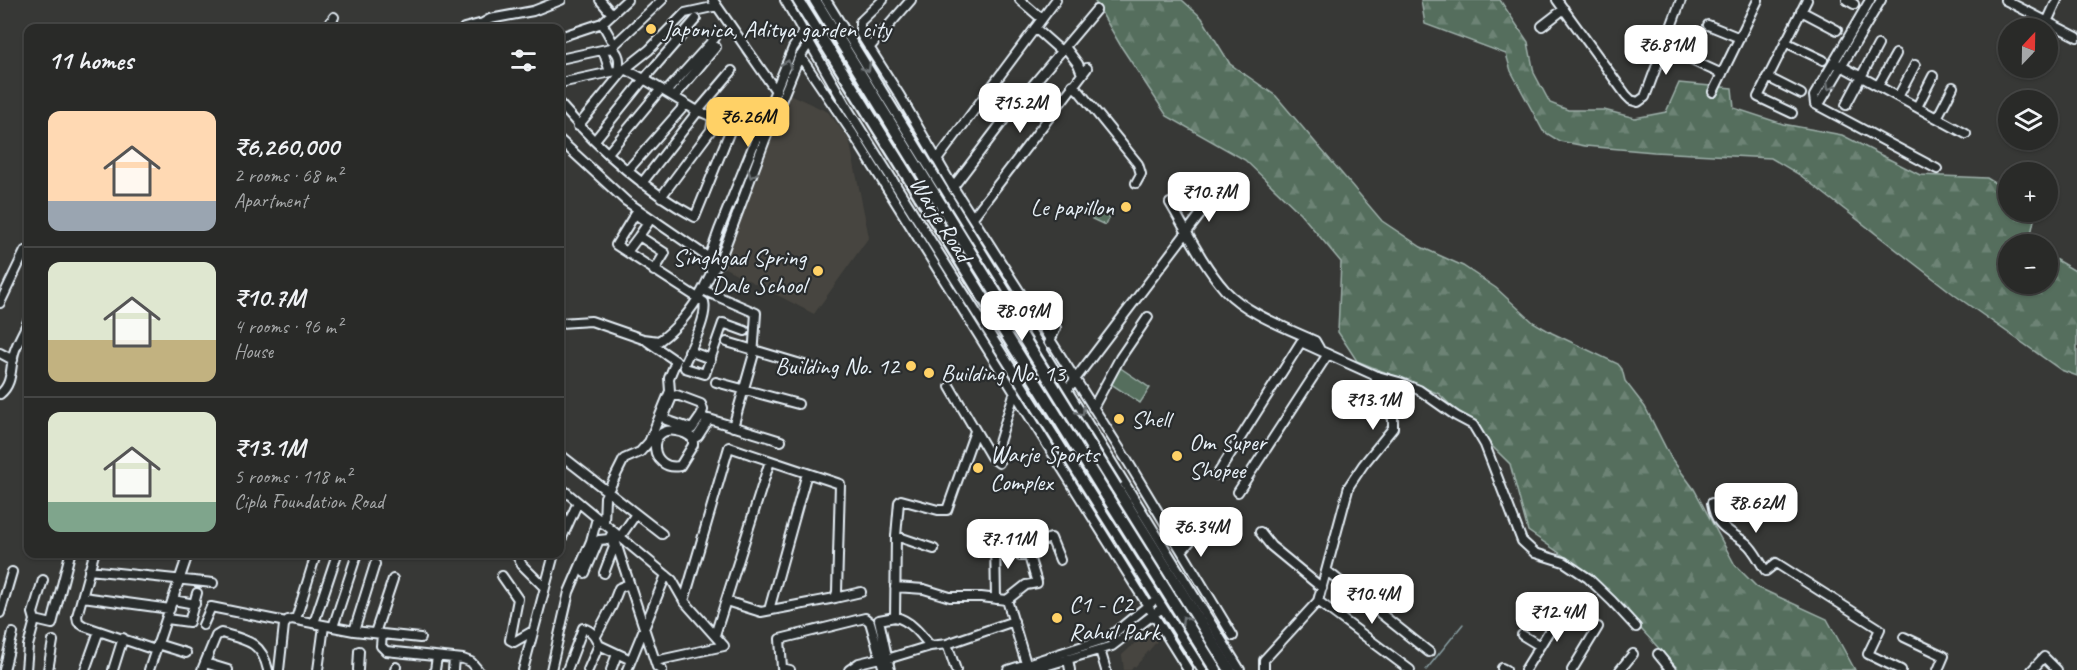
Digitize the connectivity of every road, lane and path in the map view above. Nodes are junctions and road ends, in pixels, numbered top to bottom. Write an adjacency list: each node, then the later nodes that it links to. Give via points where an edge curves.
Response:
1 (561, 0): 33 (street, via 533,11 490,19)
2 (600, 0): 25 (street)
3 (627, 0): 25 (street)
4 (662, 0): 49 (street)
5 (784, 0): 39 (street, Warje Road)
6 (798, 0): 298 (highway, one-way to 6, bridge)
7 (815, 0): 299 (highway, bridge)
8 (826, 0): 106 (street, Warje Road, one-way to 106)
9 (883, 0): 48 (street, via 860,22 860,33)
10 (911, 0): 48 (street)
11 (1020, 0): 27 (street)
12 (1056, 0): 27 (street)
13 (1557, 0): 22 (street)
14 (1681, 0): 22 (street, via 1645,97 1638,102 1626,95)
15 (1807, 0): 24 (street)
16 (1870, 0): 56 (street)
17 (1881, 0): 56 (street)
18 (2005, 0): 28 (street)
19 (2057, 0): 29 (street)
20 (1755, 1): 42 (street)
21 (715, 3): 58 (street, via 685,13 649,50); 69 (street)
22 (1564, 9): 35 (street)
23 (1096, 10): 50 (street)
24 (1801, 11): 38 (street); 44 (street)
25 (612, 14): 31 (street)
26 (334, 17): 32 (street)
27 (1042, 18): 36 (street)
28 (2039, 18)
29 (2049, 18)
30 (696, 19): 64 (street)
31 (602, 23): 40 (street); 43 (street)
32 (330, 24)
33 (486, 24)
34 (1708, 25): 42 (street)
35 (1542, 26)
36 (1035, 28): 50 (street); 91 (street)
37 (2058, 28): 41 (street)
38 (1837, 30)
39 (803, 33): 46 (street, Warje Road); 69 (street, one-way to 39)
40 (564, 36)
41 (2077, 37)
42 (1740, 38): 60 (street)
43 (611, 39)
44 (1785, 42): 55 (street); 62 (street)
45 (716, 43): 71 (street)
46 (808, 43): 52 (street); 82 (street, Warje Road)
47 (1878, 45): 63 (street)
48 (869, 48): 91 (street)
49 (607, 49): 53 (street); 58 (street); 58 (street, via 616,51 620,58)
50 (1063, 49): 66 (street, via 1084,71); 96 (street)
51 (1896, 54): 67 (street)
52 (800, 56): 86 (street); 87 (street)
53 (564, 58)
54 (1689, 59): 60 (street)
55 (1823, 60)
56 (1838, 64): 63 (street); 92 (street, via 1821,101 1815,104)
57 (1915, 65): 73 (street)
58 (617, 71): 64 (street); 65 (street); 83 (street)
59 (732, 71): 78 (street)
60 (1722, 74): 70 (street)
61 (1933, 76): 76 (street)
62 (1767, 77): 72 (street); 79 (street, via 1758,97)
63 (1861, 77): 67 (street); 75 (street)
64 (644, 79): 71 (street); 88 (street)
65 (564, 82)
66 (1072, 85): 95 (street, via 1138,164 1141,174); 100 (street)
67 (1878, 86): 73 (street)
68 (1953, 87): 81 (street)
69 (774, 88): 87 (street)
70 (1713, 92)
71 (667, 93): 74 (street); 90 (street)
72 (1801, 94)
73 (1898, 97): 76 (street)
74 (686, 104): 78 (street); 93 (street)
75 (1846, 105)
76 (1917, 107): 81 (street)
77 (564, 109): 83 (street)
78 (698, 111): 80 (street); 94 (street)
79 (1792, 113)
80 (713, 118): 84 (street); 97 (street, via 711,130)
81 (1937, 118): 85 (street)
82 (858, 123): 86 (street); 135 (street, Warje Road)
83 (578, 126): 88 (street)
84 (732, 126): 87 (street); 97 (street, via 695,217)
85 (1966, 134)
86 (853, 135): 139 (street)
87 (761, 138): 107 (street); 108 (street, one-way to 108, via 719,263)
88 (595, 141): 90 (street)
89 (564, 144): 107 (street, via 626,201)
90 (608, 153): 93 (street)
91 (937, 160): 96 (street)
92 (1937, 169)
93 (628, 170): 94 (street)
94 (642, 183): 97 (street)
95 (1136, 183)
96 (953, 187): 100 (street)
97 (661, 196)
98 (1212, 199): 101 (street)
99 (1170, 204): 101 (street)
100 (973, 218): 103 (street)
101 (1186, 232): 126 (street, via 1226,291 1252,311 1315,341); 133 (street)
102 (639, 236): 104 (street); 104 (street, via 648,223 635,214 616,245); 109 (street, via 665,253)
103 (991, 245): 106 (street); 121 (street)
104 (627, 252): 109 (street)
105 (24, 253): 112 (street)
106 (983, 253): 124 (street, Warje Road)
107 (709, 258): 108 (street)
108 (711, 270): 110 (street)
109 (654, 271): 111 (street)
110 (704, 290): 111 (street); 123 (street, via 756,313)
111 (698, 298): 119 (street, via 670,333 658,341); 125 (street, via 706,310)
112 (0, 303)
113 (1148, 316): 142 (street)
114 (564, 323): 119 (street, via 591,321)
115 (732, 326): 118 (street); 123 (street, via 727,340); 128 (street, via 723,324)
116 (1056, 328): 121 (street)
117 (24, 330): 120 (street)
118 (745, 331)
119 (643, 339): 157 (street, via 676,361 669,378 671,388 648,444 624,459)
120 (20, 340): 122 (street); 129 (street)
121 (1050, 341): 124 (street); 133 (street)
122 (24, 342)
123 (753, 349): 131 (street); 137 (street)
124 (1042, 350): 130 (street, Warje Road)
125 (689, 351): 128 (street); 128 (street, via 685,368 705,374)
126 (1325, 352): 132 (street); 155 (street, via 1301,342); 158 (street)
127 (0, 353): 129 (street)
128 (711, 359)
129 (13, 360): 140 (street, via 13,372)
130 (1050, 362): 135 (street); 138 (street, Warje Road)
131 (811, 367)
132 (1374, 375): 185 (street, via 1378,382 1376,397 1394,424 1349,486); 231 (street, via 1419,390 1473,425 1485,445 1522,541 1535,553 1564,562 1588,578)
133 (1075, 380): 138 (street); 142 (street)
134 (716, 382): 137 (street)
135 (1022, 383): 139 (street); 204 (street, Warje Road)
136 (950, 387): 145 (street)
137 (744, 390): 141 (street); 144 (street)
138 (1067, 390): 154 (street, Warje Road, one-way to 154)
139 (1015, 393): 148 (street, via 996,453); 212 (street)
140 (0, 394)
141 (798, 404)
142 (1094, 408): 151 (street)
143 (704, 418): 143 (street, via 692,429 664,416 672,397 677,395 701,404); 144 (street); 146 (street, via 698,436)
144 (733, 427): 147 (street)
145 (975, 431): 148 (street); 170 (street, via 947,510 901,500)
146 (693, 439): 146 (street, via 672,430 661,433 654,446 661,463 680,466)
147 (781, 441)
148 (991, 457): 152 (street)
149 (564, 458): 157 (street)
150 (770, 461): 153 (street); 207 (street); 208 (street, via 729,447)
151 (1128, 462): 154 (street); 159 (street)
152 (999, 463)
153 (807, 473): 202 (street, via 840,484); 215 (street)
154 (1119, 473): 162 (street, Warje Road)
155 (1217, 475)
156 (564, 490): 160 (street)
157 (608, 492): 163 (street); 164 (street)
158 (1238, 492)
159 (1146, 494): 162 (street); 172 (street)
160 (578, 502): 164 (street); 167 (street)
161 (1712, 503): 307 (street, via 1722,525 1748,544 1766,571 1776,563 1880,629 1868,654)
162 (1138, 505): 300 (street, Warje Road)
163 (636, 514): 168 (street); 169 (street)
164 (601, 521): 169 (street); 282 (street, via 569,592)
165 (1192, 525): 172 (street, via 1198,532)
166 (1260, 532): 198 (street, via 1271,546)
167 (564, 533)
168 (662, 534)
169 (613, 535): 187 (street, via 599,540); 188 (street, via 614,547); 189 (street); 195 (street)
170 (896, 536): 171 (street); 197 (street)
171 (934, 549)
172 (1182, 551): 241 (street)
173 (1029, 555): 182 (street, via 1026,546 1051,538); 203 (street, via 1020,556 1019,541 995,542); 206 (street, via 1037,583 1026,585)
174 (69, 558): 222 (street, via 52,624)
175 (93, 558): 184 (street)
176 (187, 558): 193 (street)
177 (315, 558): 221 (street)
178 (336, 558): 226 (street)
179 (356, 558): 229 (street)
180 (518, 558): 196 (street)
181 (554, 558): 196 (street)
182 (1060, 560)
183 (375, 564): 234 (street)
184 (89, 570): 193 (street); 201 (street)
185 (1326, 571): 198 (street); 254 (street)
186 (12, 572): 217 (street)
187 (585, 573)
188 (604, 573)
189 (666, 575): 208 (street); 232 (street)
190 (502, 576): 235 (street, via 518,599 510,640 514,642)
191 (393, 579): 237 (street)
192 (43, 580): 222 (street, via 33,614)
193 (180, 580): 194 (street); 205 (street)
194 (213, 583)
195 (629, 584): 232 (street); 240 (street, via 619,588)
196 (544, 587): 235 (street)
197 (895, 587): 203 (street, via 924,589 950,597); 219 (street)
198 (1322, 588): 209 (street)
199 (861, 592): 202 (street)
200 (197, 593): 211 (street)
201 (83, 597): 214 (street); 233 (street, via 78,622)
202 (835, 598): 215 (street)
203 (996, 599): 206 (street)
204 (1157, 599): 212 (street); 213 (street, Warje Road)
205 (173, 600): 211 (street); 214 (street)
206 (1007, 600): 223 (street)
207 (726, 601): 215 (street, via 761,612); 238 (street)
208 (684, 602): 238 (street)
209 (1318, 602): 301 (street, via 1264,660); 302 (street)
210 (1567, 602): 224 (street)
211 (195, 604): 220 (street, via 189,622)
212 (1148, 606): 218 (street); 246 (street)
213 (1162, 608): 218 (street); 297 (street, Warje Road)
214 (170, 609): 220 (street)
215 (770, 610)
216 (1536, 610): 224 (street)
217 (0, 613)
218 (1153, 614): 246 (street); 296 (street)
219 (895, 617): 249 (street, via 904,619); 261 (street, via 879,620)
220 (167, 618): 251 (street)
221 (296, 619): 225 (street); 226 (street)
222 (35, 620): 268 (street)
223 (1014, 621): 247 (street); 266 (street)
224 (1555, 621): 250 (street)
225 (286, 622): 227 (street, via 211,607); 275 (street)
226 (314, 623): 228 (street)
227 (203, 625)
228 (324, 626): 229 (street); 276 (street)
229 (333, 627): 234 (street)
230 (1598, 627): 304 (street)
231 (1636, 627)
232 (644, 628): 263 (street); 264 (street)
233 (99, 631): 243 (street); 270 (street)
234 (354, 631): 237 (street)
235 (533, 632): 281 (street)
236 (13, 633): 267 (street)
237 (378, 634): 244 (street); 259 (street, via 386,651)
238 (715, 635): 264 (street, via 724,646)
239 (1522, 635): 250 (street)
240 (596, 636): 248 (street); 283 (street, via 583,628)
241 (1233, 636)
242 (1904, 637): 308 (street, via 1944,656)
243 (123, 638): 251 (street); 271 (street)
244 (420, 638)
245 (53, 641): 269 (street)
246 (1110, 642): 252 (street); 266 (street)
247 (947, 644): 249 (street); 292 (street)
248 (599, 645): 256 (street); 284 (street)
249 (930, 646): 261 (street)
250 (1540, 646): 303 (street)
251 (156, 647): 255 (street); 272 (street)
252 (1100, 650): 262 (street); 295 (street)
253 (359, 651): 277 (street)
254 (1429, 652)
255 (186, 653)
256 (617, 654): 263 (street); 285 (street)
257 (1633, 654): 305 (street)
258 (1658, 654): 306 (street)
259 (437, 657): 260 (street); 278 (street)
260 (454, 658): 279 (street); 280 (street, via 471,662)
261 (884, 659): 288 (street, via 865,618 780,639 782,668); 289 (street, via 859,663); 290 (street); 291 (street)
262 (1068, 659): 266 (street); 294 (street)
263 (631, 660): 286 (street)
264 (655, 661): 287 (street)
265 (203, 666): 273 (street); 274 (street, via 221,633 260,648)
266 (1029, 668): 293 (street)
267 (4, 670)
268 (26, 670)
269 (48, 670)
270 (85, 670)
271 (113, 670)
272 (149, 670)
273 (228, 670)
274 (268, 670)
275 (279, 670)
276 (318, 670)
277 (358, 670)
278 (435, 670)
279 (453, 670)
280 (478, 670)
281 (523, 670)
282 (551, 670)
283 (567, 670)
284 (588, 670)
285 (611, 670)
286 (627, 670)
287 (662, 670)
288 (790, 670)
289 (849, 670)
290 (884, 670)
291 (890, 670)
292 (956, 670)
293 (1008, 670)
294 (1070, 670)
295 (1106, 670)
296 (1188, 670)
297 (1202, 670)
298 (1216, 670)
299 (1230, 670)
300 (1240, 670)
301 (1264, 670)
302 (1410, 670)
303 (1525, 670)
304 (1572, 670)
305 (1620, 670)
306 (1671, 670)
307 (1901, 670)
308 (1938, 670)
309 (2032, 670): 310 (street, via 2044,657)
310 (2057, 670)

